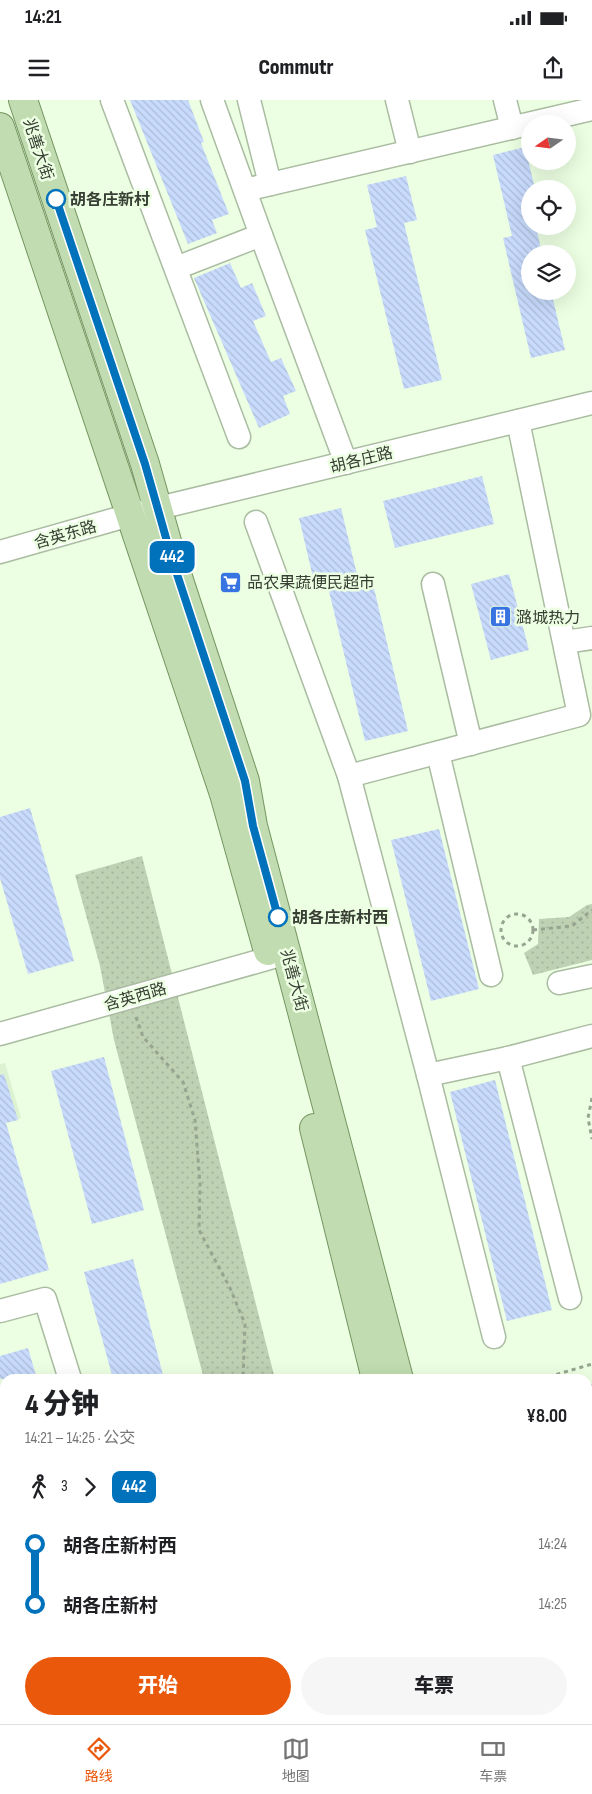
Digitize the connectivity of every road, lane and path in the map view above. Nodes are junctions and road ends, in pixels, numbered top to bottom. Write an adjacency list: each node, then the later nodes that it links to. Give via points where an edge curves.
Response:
1 (23, 100): 19 (main road, 兆善大街)
2 (112, 100): 14 (street)
3 (212, 100): 12 (street)
4 (249, 100): 11 (street)
5 (397, 100): 10 (street)
6 (504, 100): 9 (street)
7 (592, 109): 9 (street)
8 (0, 127): 20 (main road, 兆善大街)
9 (512, 128): 10 (street)
10 (410, 152): 11 (street)
11 (270, 184): 12 (street)
12 (245, 190): 13 (street)
13 (261, 235): 14 (street); 18 (street)
14 (176, 268): 17 (street)
15 (592, 403): 16 (street, 胡各庄路)
16 (518, 421): 18 (street, 胡各庄路); 25 (street)
17 (240, 436)
18 (346, 463): 19 (street, 胡各庄路)
19 (158, 509): 20 (street, 胡各庄路); 49 (main road, 兆善大街, via 245,781 253,826)
20 (130, 515): 22 (street, 含英东路); 31 (main road, 兆善大街, via 224,794)
21 (256, 522): 28 (street)
22 (0, 552)
23 (433, 584): 26 (street)
24 (592, 638): 25 (street)
25 (565, 642): 26 (street, via 579,715)
26 (471, 744): 27 (street)
27 (438, 753): 28 (street); 32 (street)
28 (349, 776): 39 (street)
29 (592, 910): 30 (path, via 572,926)
30 (534, 930): 30 (path, via 530,920 521,914 505,918 500,928 506,943 516,947 526,944)
31 (270, 958): 35 (street, 含英西路); 48 (main road, 兆善大街)
32 (491, 975)
33 (592, 976): 34 (street)
34 (559, 983)
35 (130, 998): 36 (street, 含英西路); 47 (path, via 142,1037 183,1082 195,1120 200,1184 199,1230 245,1324)
36 (1, 1030)
37 (592, 1036): 38 (street)
38 (508, 1058): 39 (street); 42 (street)
39 (428, 1075): 44 (street)
40 (592, 1098): 41 (path, via 588,1118)
41 (592, 1139)
42 (570, 1298)
43 (0, 1311): 46 (street, via 46,1299)
44 (494, 1337)
45 (592, 1364): 50 (path)
46 (68, 1374)
47 (243, 1374)
48 (375, 1374)
49 (398, 1374)
50 (558, 1374)

